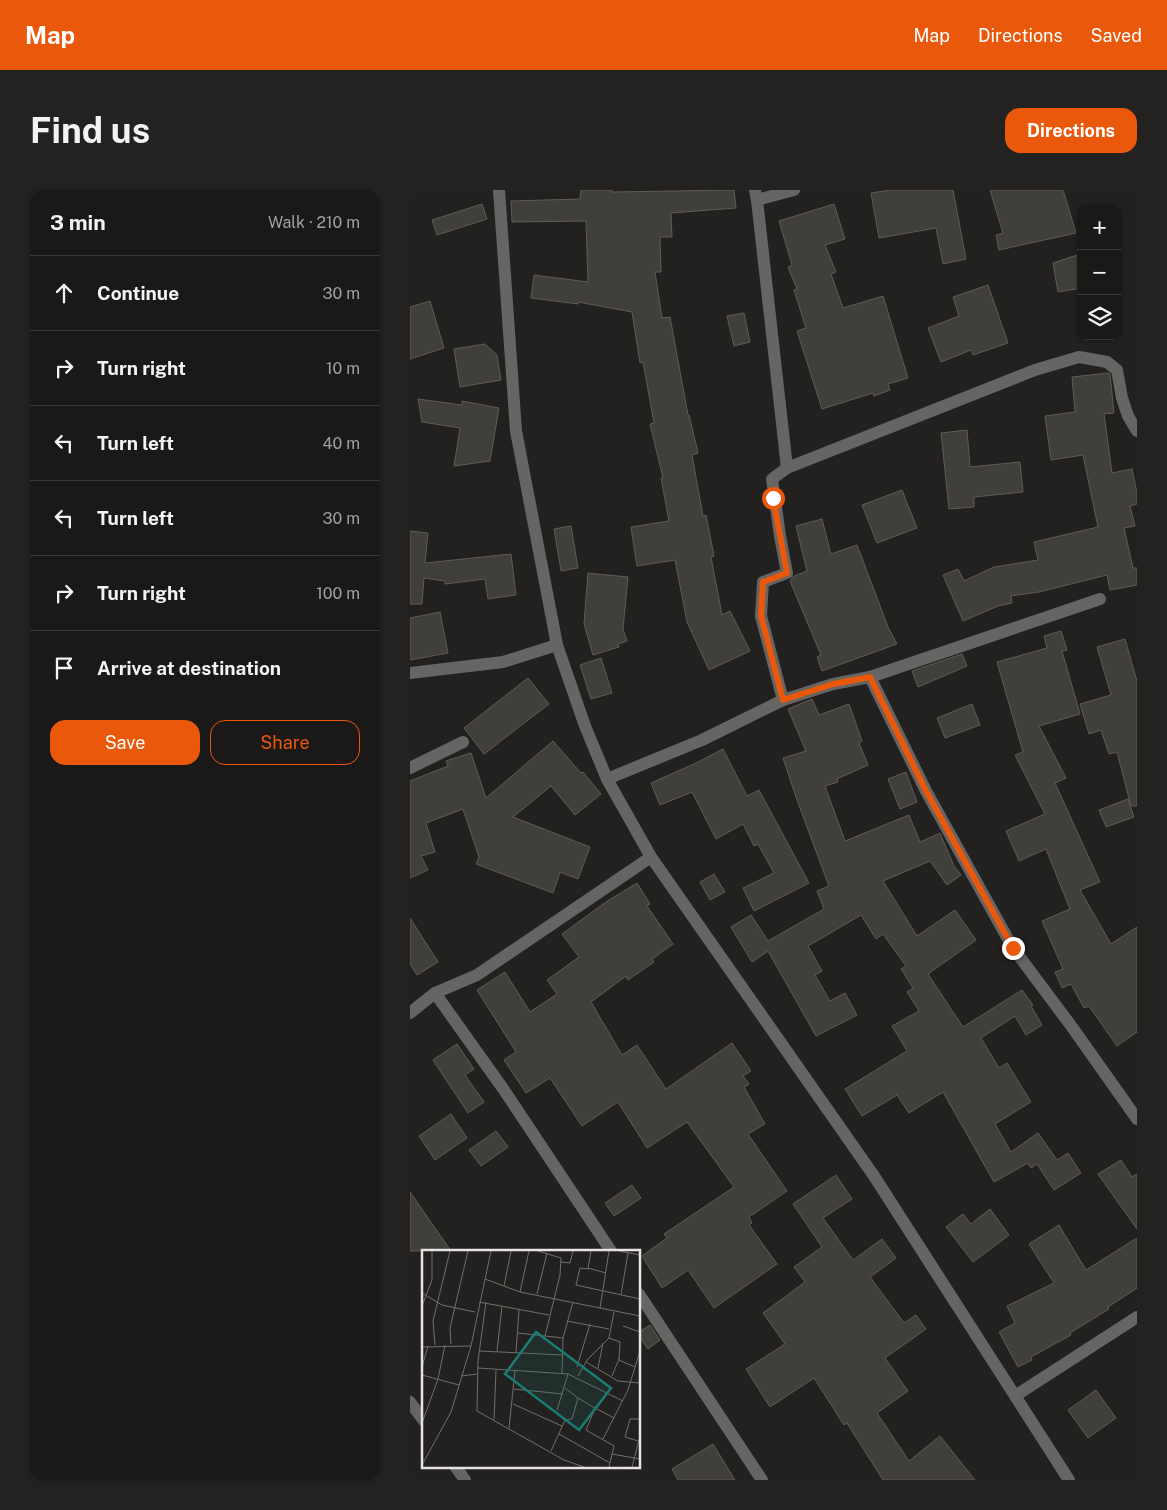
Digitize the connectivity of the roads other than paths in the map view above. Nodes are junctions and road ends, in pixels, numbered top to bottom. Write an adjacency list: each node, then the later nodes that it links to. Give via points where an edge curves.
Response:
1 (499, 190): 7 (street, via 516,431)
2 (794, 190): 3 (street)
3 (756, 195): 5 (street)
4 (1137, 431): 5 (street, via 1122,398 1117,370 1107,362 1078,358 1035,370)
5 (787, 468): 10 (street, via 772,479 787,573 763,582 761,616)
6 (1100, 599): 9 (street)
7 (557, 645): 8 (street, via 503,662); 13 (street)
8 (410, 673)
9 (870, 677): 10 (street, via 833,684); 17 (street, via 926,791 1013,948)
10 (783, 700): 13 (street, via 702,740)
11 (463, 742): 12 (street)
12 (410, 768)
13 (607, 779): 14 (street)
14 (651, 857): 15 (street, via 477,975); 21 (street, via 874,1176)
15 (435, 993): 16 (street); 18 (street, via 504,1090)
16 (410, 1013)
17 (1137, 1119)
18 (609, 1250)
19 (640, 1296): 26 (street)
20 (1137, 1317): 21 (street)
21 (1015, 1396): 27 (street)
22 (410, 1402): 23 (street)
23 (422, 1419)
24 (456, 1468): 25 (street)
25 (465, 1480)
26 (762, 1480)
27 (1069, 1480)

